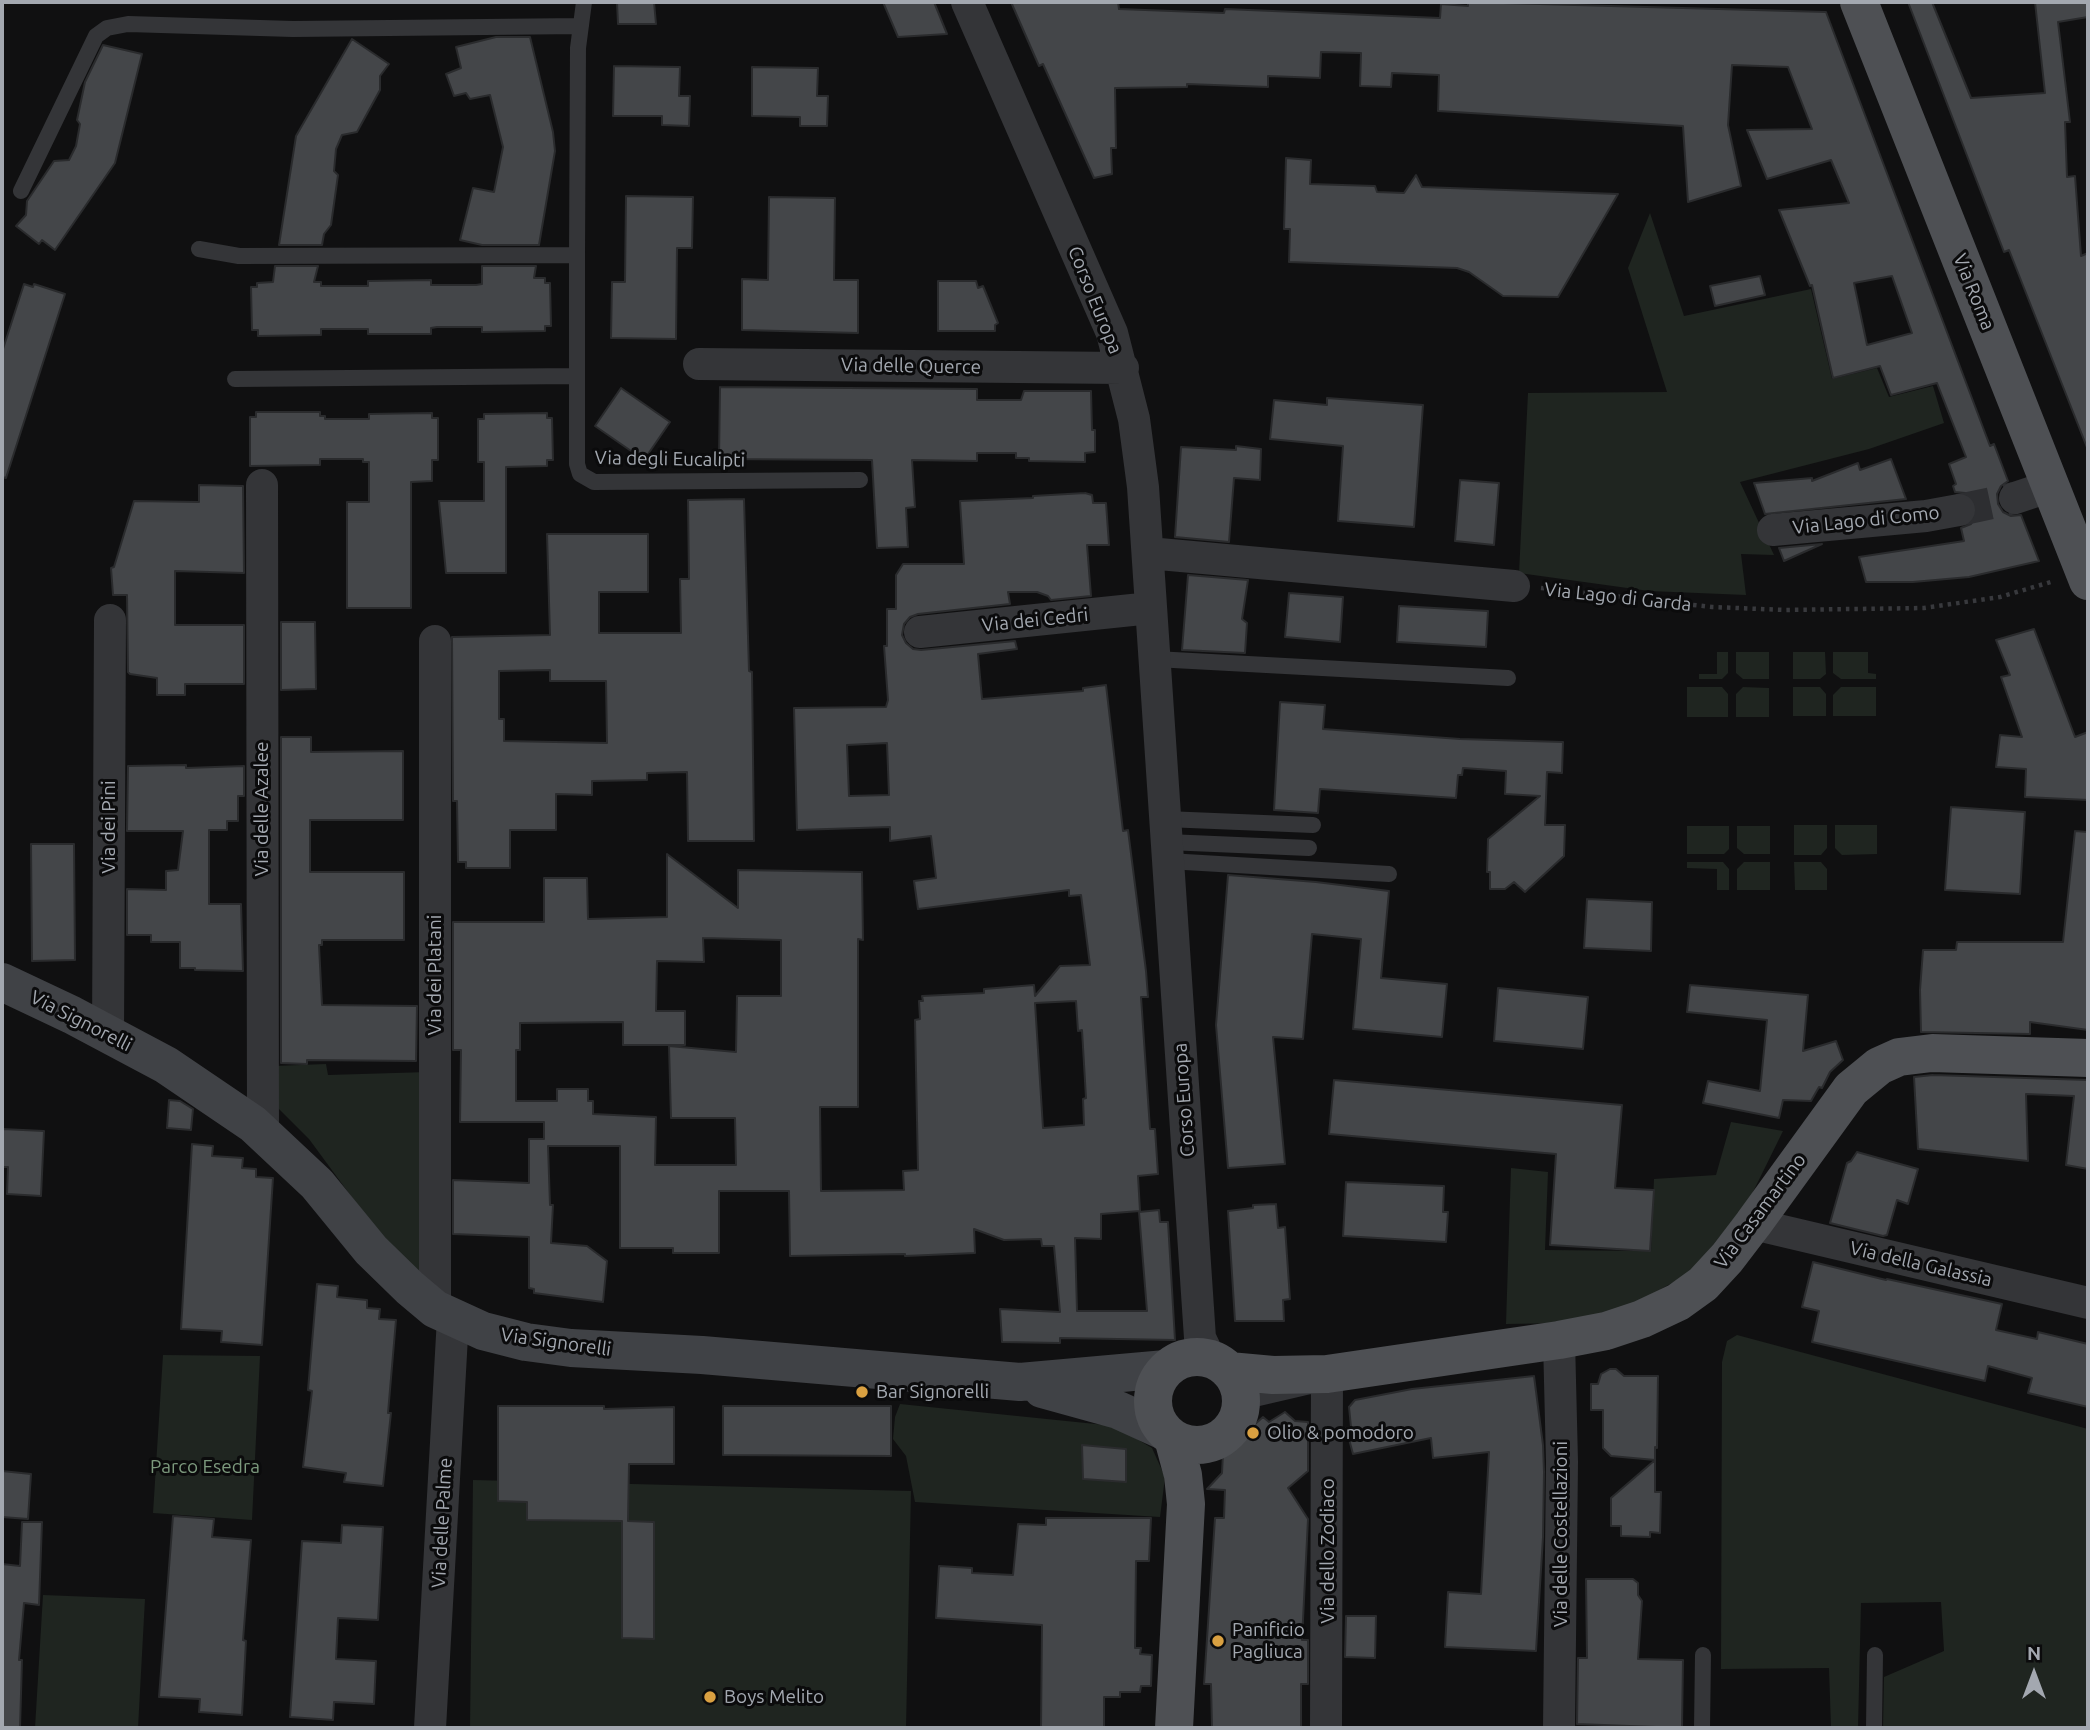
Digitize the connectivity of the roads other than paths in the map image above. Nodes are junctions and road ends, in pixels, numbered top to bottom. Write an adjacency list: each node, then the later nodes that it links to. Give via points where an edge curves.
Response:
1 (584, 2): 4 (lane, Via degli Eucalipti)
2 (967, 2): 9 (street, Corso Europa, via 1112,333)
3 (1859, 2): 14 (main road, Via Roma)
4 (581, 26): 5 (lane, via 293,29 128,24 107,28 96,36); 7 (lane, Via degli Eucalipti)
5 (21, 191)
6 (199, 249): 7 (lane, via 239,256)
7 (577, 255): 10 (lane, Via degli Eucalipti)
8 (699, 365): 9 (street, Via delle Querce)
9 (1123, 368): 18 (street, Corso Europa, via 1138,451)
10 (576, 376): 11 (lane); 12 (lane, Via degli Eucalipti, via 578,464 580,474 594,482)
11 (235, 379)
12 (860, 480)
13 (262, 485): 34 (street, Via delle Azalee)
14 (2051, 486): 15 (street); 19 (main road, Via Roma)
15 (2015, 498)
16 (1959, 510): 17 (street, Via Lago di Como)
17 (1773, 530)
18 (1147, 553): 20 (street); 21 (street, Corso Europa)
19 (2087, 577)
20 (1514, 586)
21 (1150, 608): 23 (street, Via dei Cedri); 25 (street, Corso Europa)
22 (110, 620): 32 (street, Via dei Pini)
23 (920, 632)
24 (435, 641): 37 (street, Via dei Platani)
25 (1155, 659): 26 (lane); 28 (street, Corso Europa)
26 (1508, 677)
27 (1313, 825): 28 (lane)
28 (1167, 841): 29 (lane); 30 (lane); 39 (street, Corso Europa)
29 (1309, 848)
30 (1389, 874)
31 (2, 982): 32 (street, Via Signorelli)
32 (108, 1034): 34 (street, Via Signorelli, via 166,1065)
33 (2088, 1058): 35 (main road, Via Casamartino, via 1932,1053 1899,1057 1879,1066 1851,1090)
34 (263, 1133): 37 (street, Via Signorelli, via 317,1184 371,1250)
35 (1753, 1224): 36 (street, Via della Galassia); 38 (main road, Via Casamartino, via 1703,1284 1678,1302 1605,1331)
36 (2088, 1303)
37 (444, 1314): 41 (street, Via Signorelli, via 483,1331 572,1348); 45 (street, Via delle Palme)
38 (1559, 1340): 40 (main road, Via Casamartino); 48 (street, Via delle Costellazioni)
39 (1206, 1365): 40 (main road, Via Casamartino, via 1273,1375); 41 (street, Via Signorelli); 42 (main road, via 1156,1383 1156,1416); 42 (main road, via 1241,1407 1237,1420 1220,1439)
40 (1327, 1374): 47 (street, Via dello Zodiaco)
41 (1020, 1382): 42 (street, Via Signorelli, via 1118,1410)
42 (1182, 1438): 46 (main road, via 1194,1472 1186,1504)
43 (1703, 1654): 49 (lane)
44 (1875, 1655): 50 (lane)
45 (430, 1728)
46 (1174, 1728)
47 (1326, 1728)
48 (1559, 1728)
49 (1702, 1728)
50 (1874, 1728)

